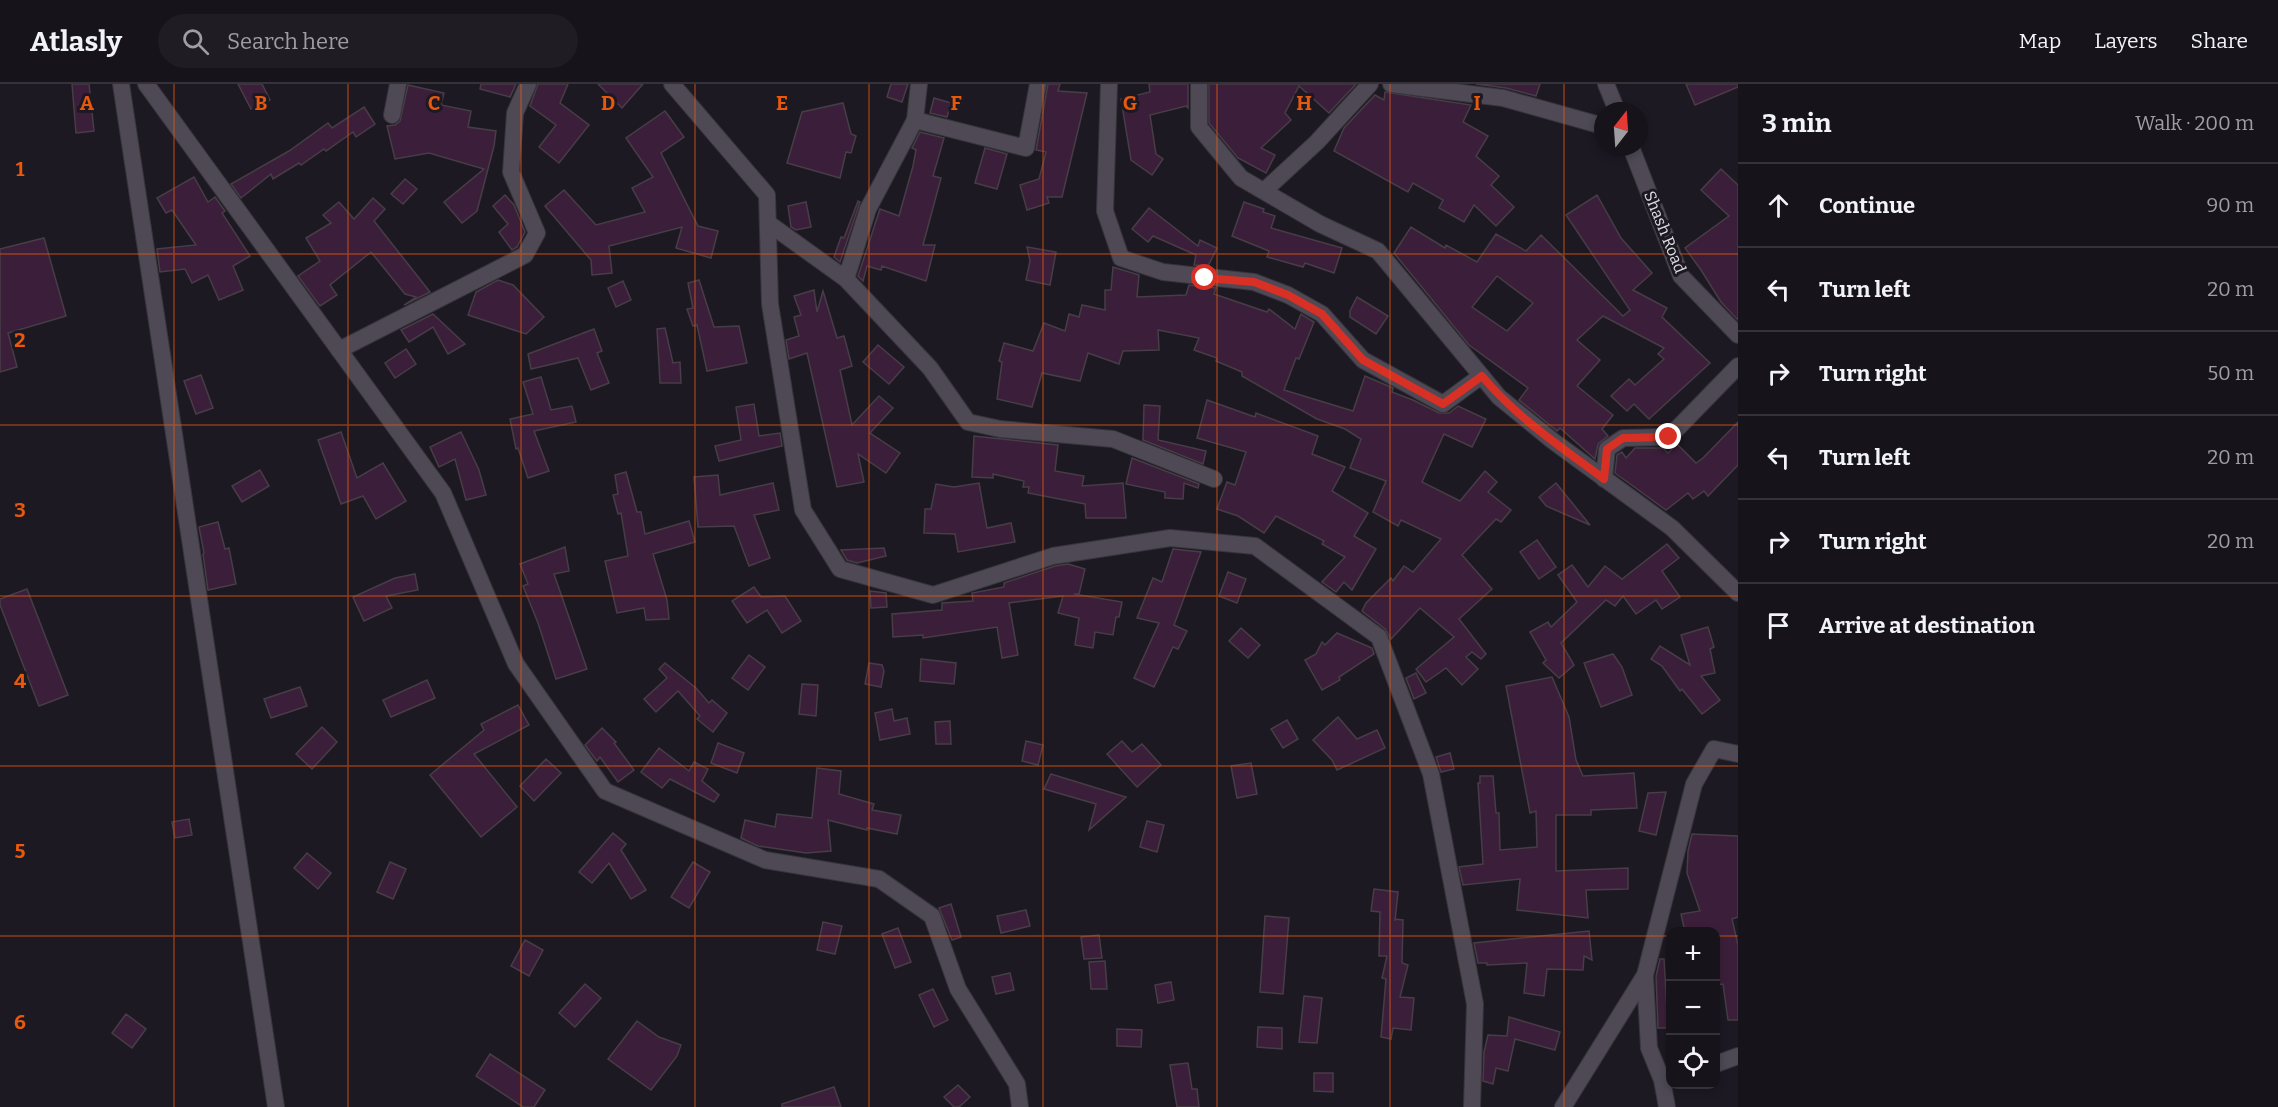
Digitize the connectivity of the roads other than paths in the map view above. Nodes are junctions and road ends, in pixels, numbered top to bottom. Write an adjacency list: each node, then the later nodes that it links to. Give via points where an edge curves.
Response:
1 (121, 84): 34 (street)
2 (146, 84): 22 (street)
3 (398, 84): 14 (street)
4 (528, 84): 22 (street, via 515,114 511,172 537,233 525,255)
5 (672, 84): 19 (street, via 767,195)
6 (919, 84): 15 (street)
7 (1038, 84): 15 (street, via 1026,148)
8 (1109, 84): 24 (street, via 1105,211 1121,258 1163,272 1254,282 1288,295 1322,314 1363,360 1443,404)
9 (1199, 84): 18 (street, via 1199,127 1241,178)
10 (1370, 84): 18 (street, via 1317,142)
11 (1391, 84): 16 (street, via 1503,98)
12 (1606, 84): 13 (street)
13 (1613, 102)
14 (392, 115)
15 (915, 120): 20 (street, via 868,208)
16 (1594, 123)
17 (1634, 156): 21 (street, Shash Road, via 1681,276)
18 (1264, 191): 24 (street, via 1320,224 1378,251)
19 (768, 223): 20 (street); 36 (street, via 770,303 803,510 840,569 933,595 1053,556 1077,552 1170,538 1255,546 1379,637 1431,774 1475,1004)
20 (846, 279): 25 (street, via 930,368 968,422 1000,429 1113,439)
21 (1738, 334)
22 (339, 350): 35 (street, via 443,493 516,664 605,790 765,860 879,879 932,916 958,989 1017,1084)
23 (1738, 366): 26 (street, via 1669,437 1623,438 1607,449)
24 (1482, 376): 26 (street, via 1499,397)
25 (1214, 479)
26 (1604, 479): 27 (street, via 1672,528)
27 (1738, 593)
28 (1738, 754): 29 (street, via 1714,749 1694,784)
29 (1645, 975): 32 (street, via 1649,1048); 37 (street)
30 (1738, 1056): 31 (street)
31 (1720, 1063)
32 (1666, 1078)
33 (1666, 1089): 38 (street)
34 (276, 1107)
35 (1020, 1107)
36 (1472, 1107)
37 (1563, 1107)
38 (1667, 1107)

